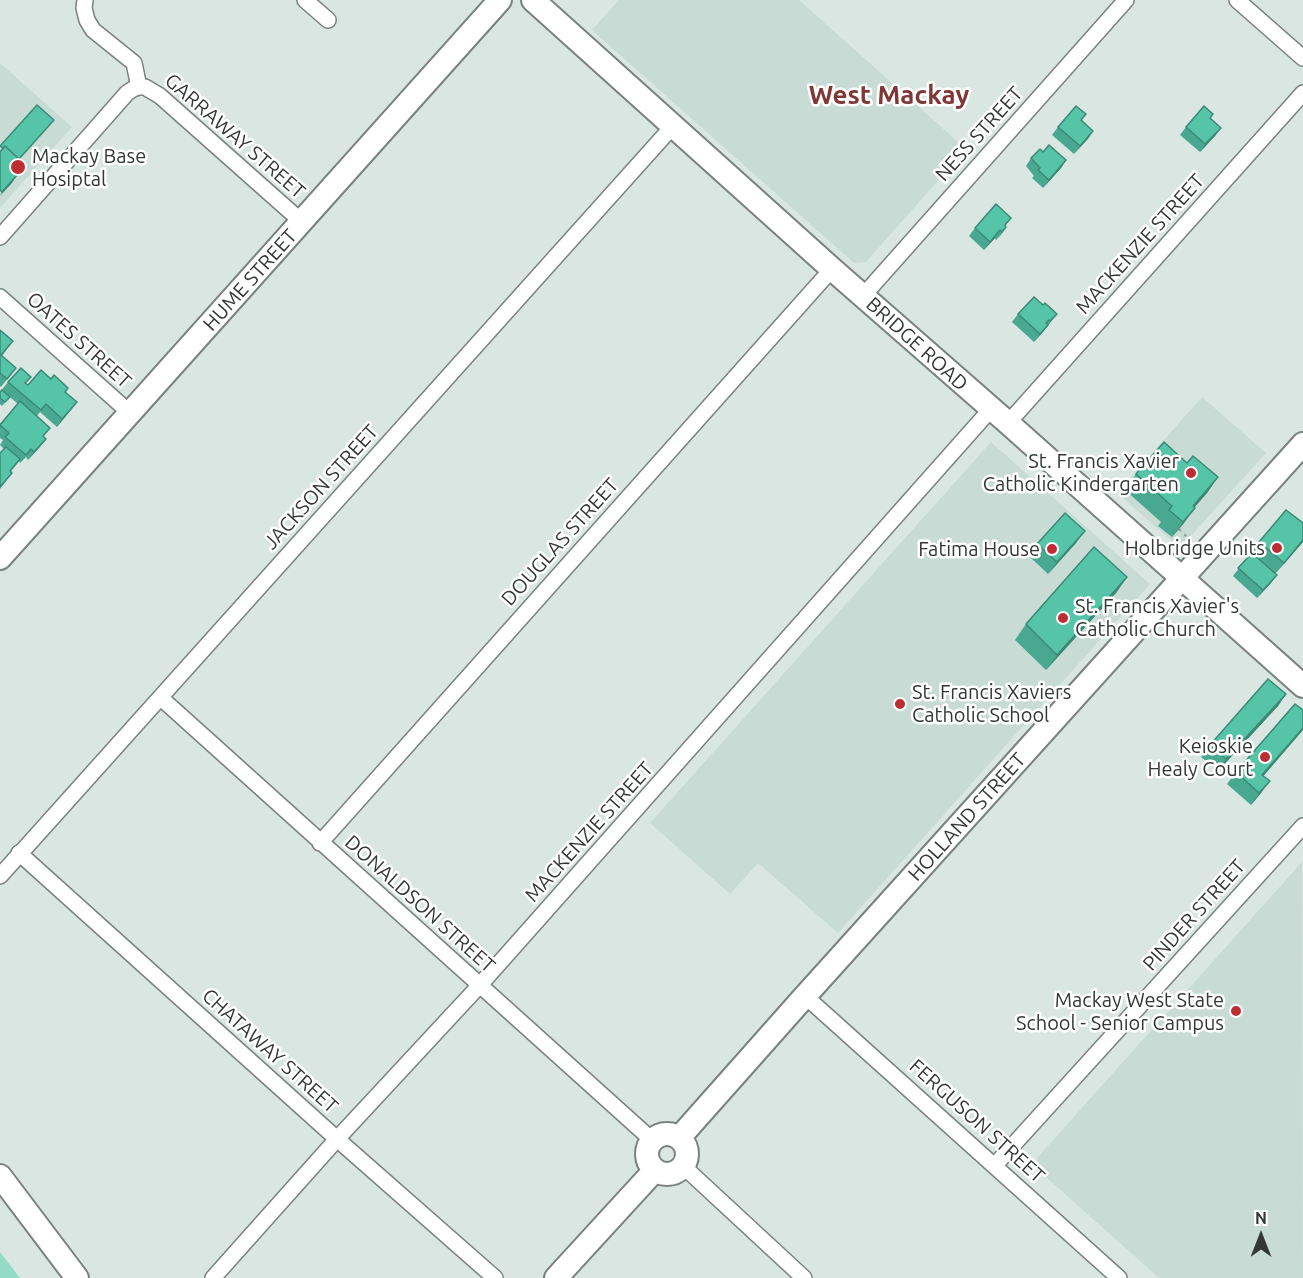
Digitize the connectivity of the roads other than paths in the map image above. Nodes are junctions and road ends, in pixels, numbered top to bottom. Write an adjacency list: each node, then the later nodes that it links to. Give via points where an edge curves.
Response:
1 (85, 0): 9 (street, GARRAWAY STREET, via 87,20 93,30 134,63)
2 (305, 0): 7 (street)
3 (500, 0): 4 (street, via 518,6); 12 (street, HUME STREET)
4 (531, 0): 11 (street, BRIDGE ROAD)
5 (1126, 0): 15 (street, NESS STREET)
6 (1237, 0): 8 (street)
7 (328, 20)
8 (1303, 58)
9 (140, 87): 12 (street, GARRAWAY STREET, via 160,96); 13 (street, via 127,93)
10 (1303, 93): 18 (street, MACKENZIE STREET)
11 (673, 126): 14 (street, BRIDGE ROAD); 23 (street, JACKSON STREET)
12 (302, 222): 17 (street, HUME STREET)
13 (0, 237)
14 (832, 269): 15 (street, BRIDGE ROAD); 25 (street, DOUGLAS STREET)
15 (863, 296): 18 (street, BRIDGE ROAD)
16 (0, 297): 17 (street, OATES STREET)
17 (130, 413): 20 (street, HUME STREET)
18 (1000, 416): 21 (street, BRIDGE ROAD); 28 (street, MACKENZIE STREET)
19 (1303, 444): 21 (street, HOLLAND STREET)
20 (0, 558)
21 (1182, 579): 22 (street, BRIDGE ROAD); 29 (street, HOLLAND STREET)
22 (1303, 686)
23 (160, 698): 25 (street, DONALDSON STREET); 26 (street, JACKSON STREET)
24 (1303, 826): 33 (street, PINDER STREET)
25 (320, 843): 28 (street, DONALDSON STREET)
26 (19, 854): 27 (street, JACKSON STREET); 31 (street, CHATAWAY STREET)
27 (0, 876)
28 (479, 986): 31 (street, MACKENZIE STREET); 32 (street, DONALDSON STREET)
29 (805, 996): 30 (street, HOLLAND STREET); 33 (street, FERGUSON STREET)
30 (679, 1138): 32 (street, via 666,1134); 34 (street, via 687,1153)
31 (337, 1139): 38 (street, MACKENZIE STREET); 39 (street, CHATAWAY STREET)
32 (652, 1140): 35 (street, via 647,1154)
33 (995, 1165): 42 (street, FERGUSON STREET)
34 (683, 1166): 35 (street, via 671,1173); 41 (street)
35 (655, 1170): 40 (street)
36 (0, 1176): 37 (street)
37 (77, 1278)
38 (213, 1278)
39 (495, 1278)
40 (556, 1278)
41 (804, 1278)
42 (1119, 1278)

